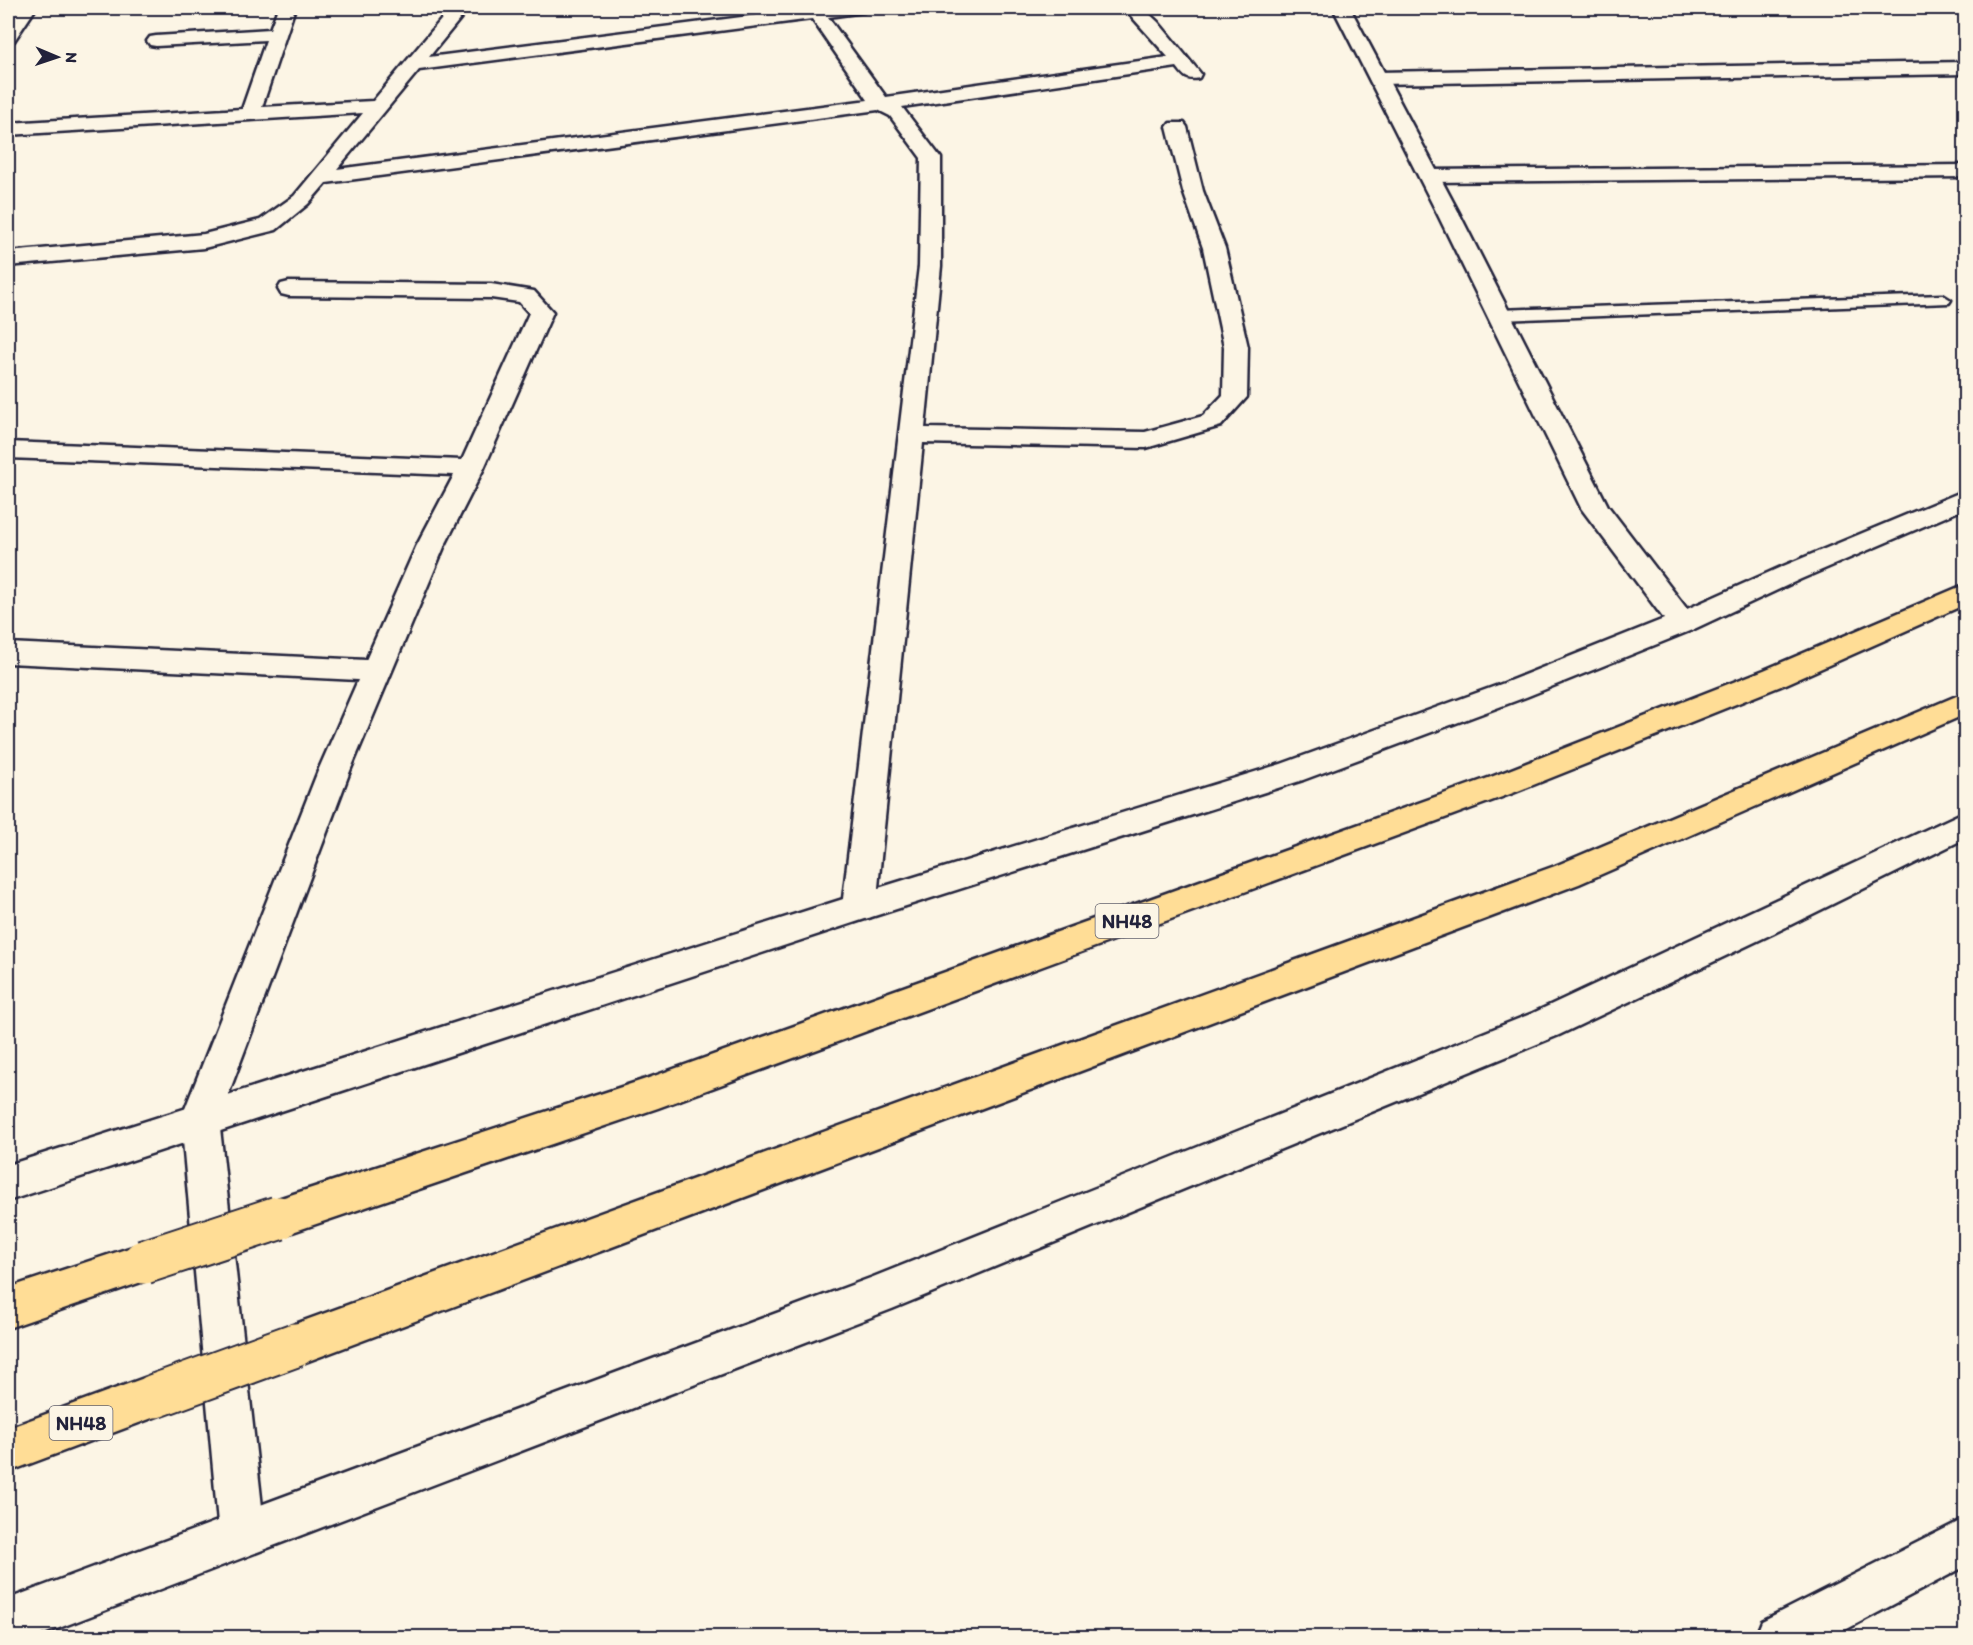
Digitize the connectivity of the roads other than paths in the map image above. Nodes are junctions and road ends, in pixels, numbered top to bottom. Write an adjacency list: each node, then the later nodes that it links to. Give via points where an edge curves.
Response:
1 (27, 8): 9 (street)
2 (286, 8): 8 (street)
3 (460, 8): 11 (street)
4 (858, 8): 7 (street)
5 (1133, 8): 14 (street, via 1187,68)
6 (1341, 8): 13 (street)
7 (815, 10): 11 (street); 14 (street)
8 (277, 34): 10 (street); 16 (street)
9 (8, 37)
10 (156, 41)
11 (413, 65): 15 (street)
12 (1965, 68): 13 (street)
13 (1378, 78): 20 (street)
14 (881, 104): 21 (street); 26 (street, via 897,112 931,158 930,266)
15 (379, 106): 16 (street); 21 (street)
16 (250, 114): 18 (street)
17 (1177, 127): 26 (street, via 1193,191 1214,248 1236,346 1235,397 1212,421 1146,440)
18 (8, 129)
19 (1965, 171): 20 (street)
20 (1429, 176): 25 (street)
21 (319, 178): 22 (street, via 301,200 268,225 204,241)
22 (8, 260)
23 (289, 289): 28 (street, via 491,291 526,296 541,312)
24 (1943, 300): 25 (lane)
25 (1499, 315): 31 (street, via 1595,508)
26 (912, 435): 36 (street)
27 (8, 450): 28 (street)
28 (471, 468): 33 (street, via 430,547)
29 (1965, 498): 31 (street)
30 (1965, 593): 39 (highway, NH48, bridge, via 1775,677 1502,785 644,1096)
31 (1682, 623): 36 (street, via 1292,772)
32 (8, 652): 33 (street)
33 (377, 671): 37 (street, via 334,771)
34 (1965, 702): 40 (highway, NH48, bridge, via 1567,875)
35 (1963, 829): 41 (street, via 1546,1024 878,1295)
36 (859, 907): 37 (street)
37 (200, 1119): 38 (street); 41 (street)
38 (8, 1183)
39 (8, 1308)
40 (8, 1450)
41 (242, 1534): 43 (street)
42 (1965, 1541): 44 (street)
43 (8, 1623)
44 (1779, 1638)

